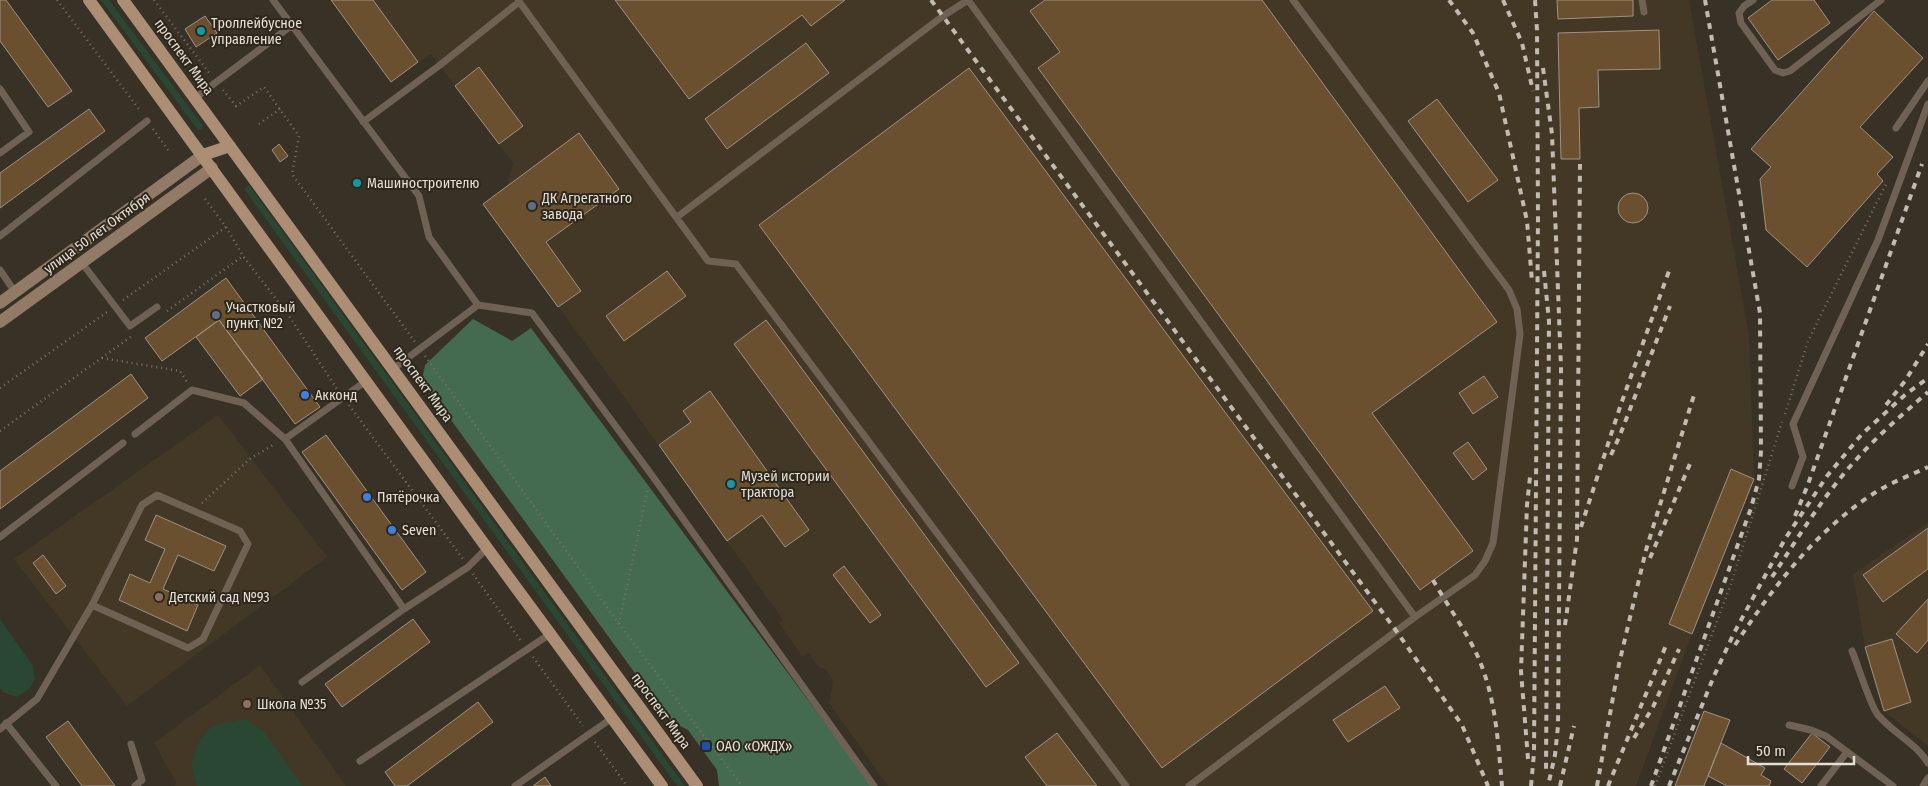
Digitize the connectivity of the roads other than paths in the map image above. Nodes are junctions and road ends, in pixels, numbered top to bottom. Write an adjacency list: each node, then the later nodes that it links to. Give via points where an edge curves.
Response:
1 (90, 0): 21 (main road)
2 (123, 0): 14 (main road, проспект Мира)
3 (273, 0): 11 (lane)
4 (968, 0): 23 (lane); 43 (lane)
5 (1294, 0): 43 (lane, via 1509,290 1517,309 1520,334 1493,543 1475,575)
6 (1642, 0): 10 (lane)
7 (1752, 0): 8 (lane, via 1739,13 1741,23 1775,70 1783,73 1790,71)
8 (1881, 0)
9 (519, 1): 17 (lane); 23 (lane)
10 (1644, 12)
11 (291, 26): 14 (lane); 17 (lane)
12 (1928, 81): 18 (lane)
13 (0, 89): 20 (lane, via 29,132)
14 (195, 98): 19 (main road, проспект Мира)
15 (1928, 104): 38 (lane, via 1878,240 1793,424 1803,458)
16 (147, 121): 24 (lane)
17 (363, 122): 30 (lane, via 419,196 429,236)
18 (1896, 128)
19 (230, 146): 21 (main road); 22 (main road); 33 (main road, проспект Мира)
20 (0, 153)
21 (203, 155): 22 (main road); 27 (street, улица 50 лет Октября)
22 (212, 168): 25 (street, улица 50 лет Октября); 34 (main road)
23 (677, 217): 62 (lane, via 708,262 736,264)
24 (0, 236)
25 (82, 263): 29 (street, улица 50 лет Октября); 31 (lane, via 130,326)
26 (0, 270): 27 (lane)
27 (15, 292): 28 (street, улица 50 лет Октября); 29 (street)
28 (0, 303)
29 (24, 304): 32 (street, улица 50 лет Октября)
30 (478, 305): 33 (lane); 61 (lane, via 532,313)
31 (157, 307)
32 (0, 322)
33 (393, 369): 60 (main road, проспект Мира)
34 (366, 382): 36 (lane); 40 (main road)
35 (135, 434): 36 (lane, via 192,390 244,403)
36 (285, 439): 42 (lane)
37 (123, 443): 39 (lane)
38 (1792, 486)
39 (0, 537)
40 (487, 548): 42 (lane, via 468,567); 44 (main road)
41 (92, 605): 41 (lane, via 188,648 203,639 248,544 240,531 157,495 142,505); 48 (lane, via 36,698)
42 (404, 609): 46 (lane)
43 (1415, 617): 63 (lane)
44 (550, 634): 47 (main road); 53 (lane)
45 (1852, 651): 54 (lane, via 1876,713 1921,752)
46 (302, 682)
47 (612, 718): 58 (lane); 59 (main road)
48 (6, 723): 50 (lane); 56 (lane)
49 (1789, 725): 52 (lane, via 1826,736)
50 (0, 728)
51 (131, 744): 57 (lane, via 142,780)
52 (1847, 752): 64 (lane); 65 (lane)
53 (360, 761)
54 (1928, 763)
55 (1928, 778): 66 (lane)
56 (56, 786)
57 (135, 786)
58 (515, 786)
59 (662, 786)
60 (698, 786)
61 (874, 786)
62 (1126, 786)
63 (1189, 786)
64 (1822, 786)
65 (1894, 786)
66 (1923, 786)

